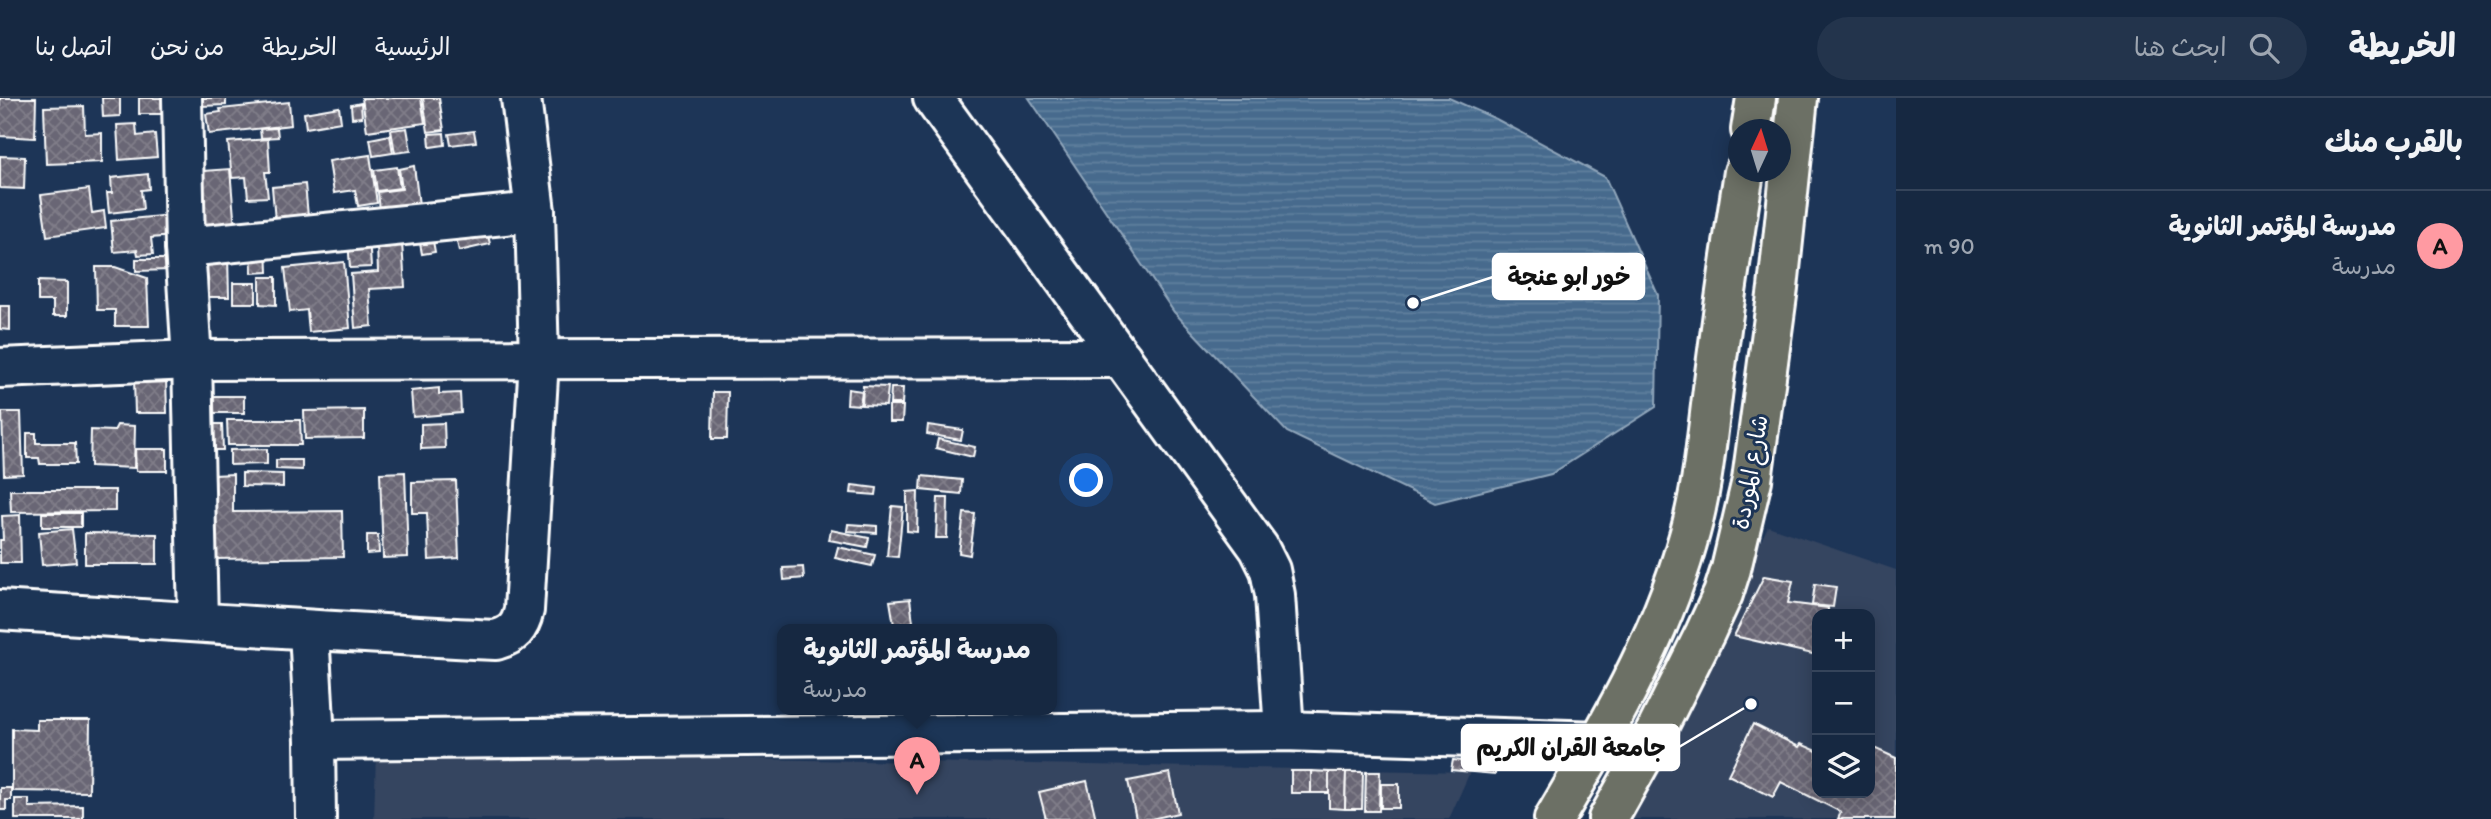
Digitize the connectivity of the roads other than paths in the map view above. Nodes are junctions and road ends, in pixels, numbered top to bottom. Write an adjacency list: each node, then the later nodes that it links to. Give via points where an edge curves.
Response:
1 (182, 98): 9 (street)
2 (521, 98): 8 (street)
3 (933, 98): 10 (street)
4 (1756, 98): 6 (main road)
5 (1798, 98): 22 (main road, شارع الموردة, via 1752,480 1731,569 1645,753)
6 (1753, 119)
7 (1742, 182): 19 (main road, شارع الموردة, via 1702,475 1688,541 1668,602)
8 (536, 212): 9 (street); 12 (street)
9 (186, 247): 11 (street)
10 (1122, 358): 12 (street); 17 (street, via 1247,530 1270,570)
11 (192, 360): 12 (street); 13 (street); 15 (street)
12 (539, 360): 16 (street, via 524,610 515,631 496,639)
13 (0, 368)
14 (0, 610): 15 (street)
15 (198, 621): 16 (street)
16 (309, 631): 18 (street)
17 (1284, 731): 18 (street); 19 (street)
18 (315, 740): 20 (street)
19 (1600, 741): 21 (main road, شارع الموردة)
20 (316, 819)
21 (1554, 819)
22 (1608, 819)

